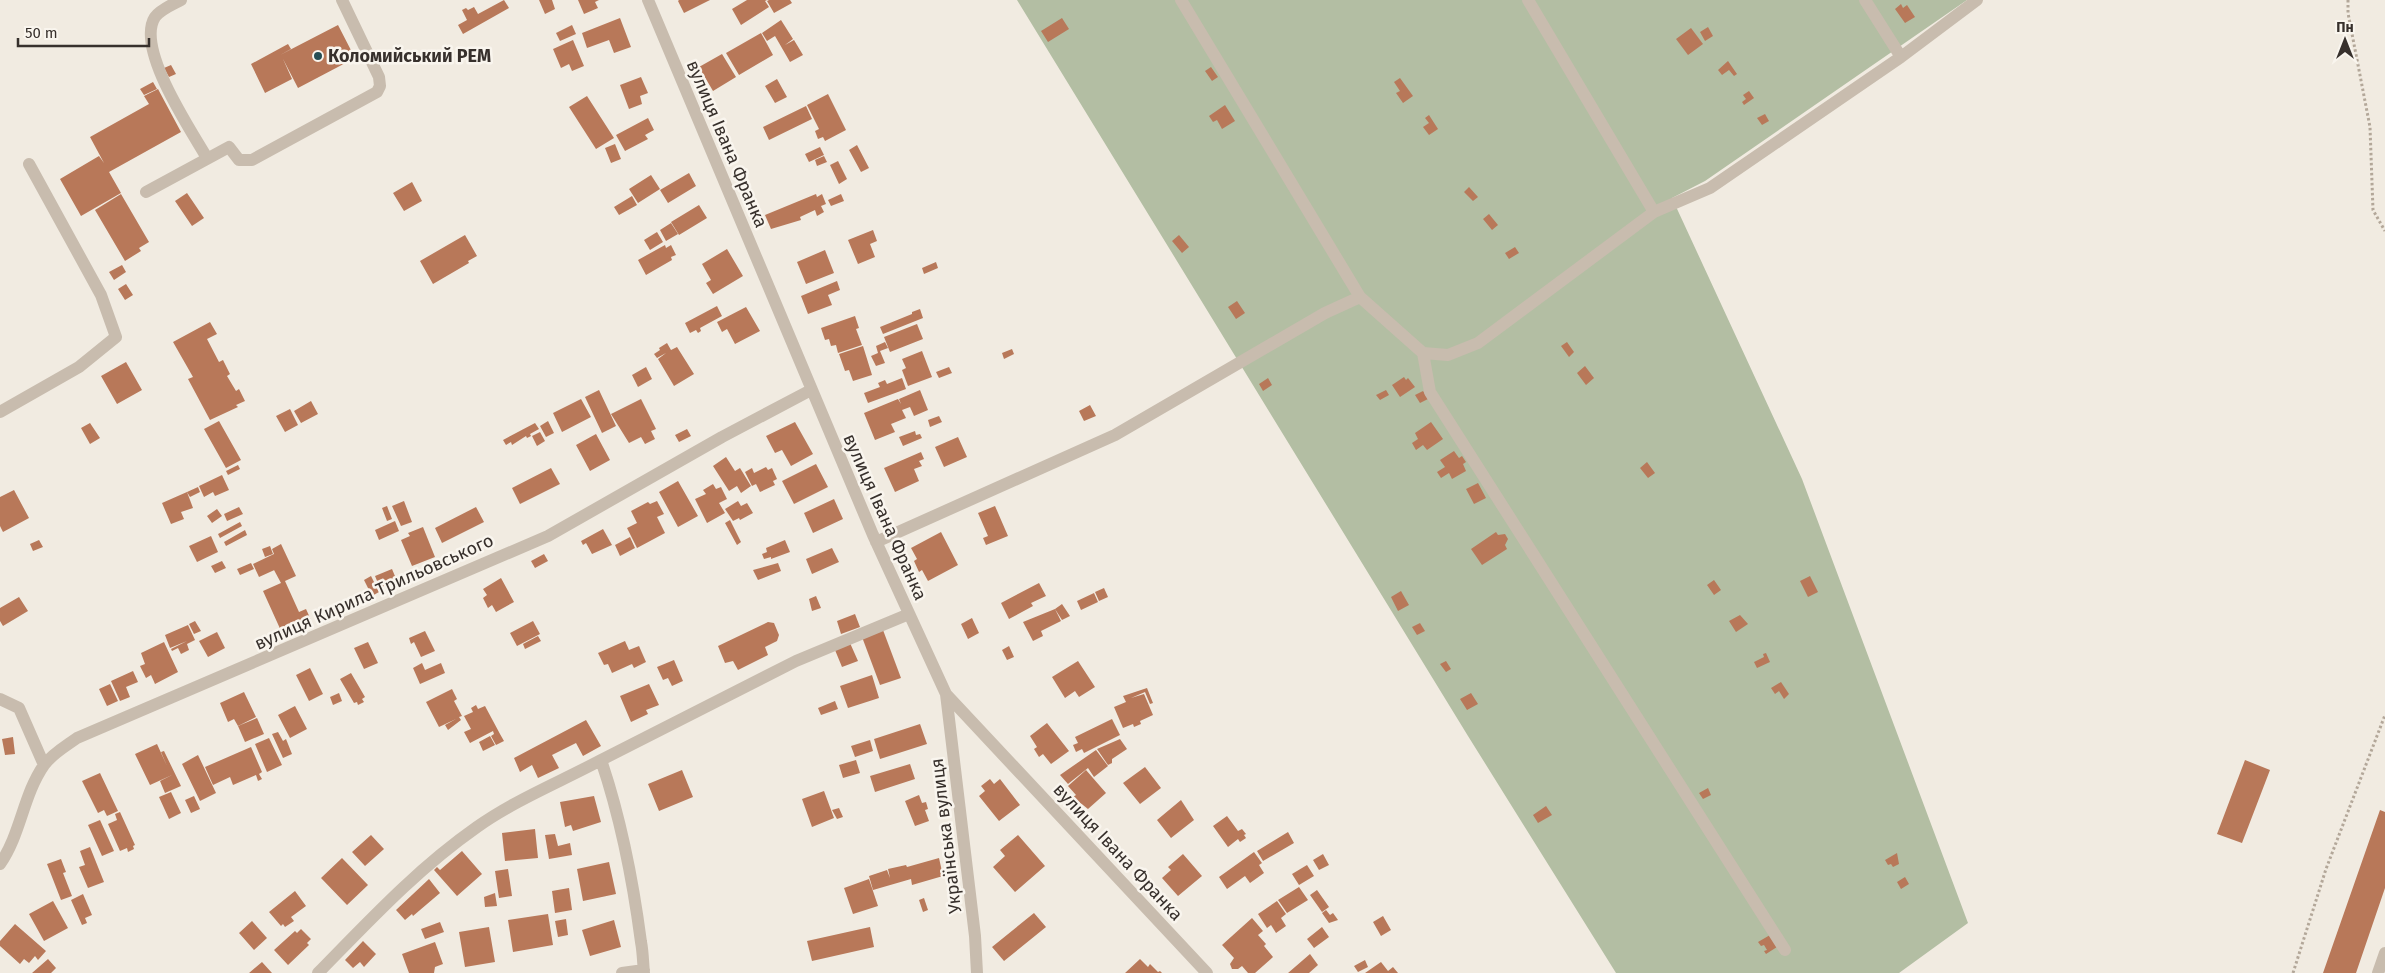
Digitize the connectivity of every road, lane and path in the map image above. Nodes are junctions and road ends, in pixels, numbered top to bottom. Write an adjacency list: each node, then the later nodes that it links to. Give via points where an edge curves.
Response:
1 (181, 0): 10 (street, via 154,18 152,45 160,76)
2 (342, 0): 10 (street, via 381,80 376,92 252,160 239,160 229,147)
3 (648, 0): 17 (street, вулиця Івана Франка)
4 (1181, 0): 15 (street)
5 (1528, 0): 13 (street)
6 (1865, 0): 9 (street)
7 (1977, 0): 9 (street)
8 (2348, 0): 14 (path, via 2370,126 2373,210)
9 (1901, 57): 13 (street, via 1710,188)
10 (208, 158): 12 (street)
11 (29, 164): 18 (street, via 101,295 116,337 79,367)
12 (146, 192)
13 (1654, 212): 16 (street, via 1478,343 1448,355)
14 (2385, 231)
15 (1360, 297): 16 (street); 19 (street, via 1325,313 1115,435)
16 (1423, 353): 27 (street, via 1430,392)
17 (811, 390): 19 (street, вулиця Івана Франка); 25 (street, вулиця Кирила Трильовського, via 548,536 77,738)
18 (0, 412)
19 (876, 542): 20 (street, вулиця Івана Франка)
20 (909, 614): 21 (street, вулиця Івана Франка); 24 (street, via 796,661)
21 (946, 694): 32 (street, Українська вулиця, via 976,936); 33 (street, вулиця Івана Франка)
22 (0, 699): 25 (street, via 19,708)
23 (2385, 715): 34 (path, via 2326,869)
24 (601, 760): 29 (street, via 619,821 642,943); 30 (street, via 506,808 453,845 402,887)
25 (44, 764): 26 (street, вулиця Кирила Трильовського, via 9,851)
26 (0, 864)
27 (1785, 950)
28 (2385, 953): 35 (street)
29 (644, 972): 31 (street)
30 (318, 973)
31 (622, 973)
32 (976, 973)
33 (1207, 973)
34 (2294, 973)
35 (2378, 973)

